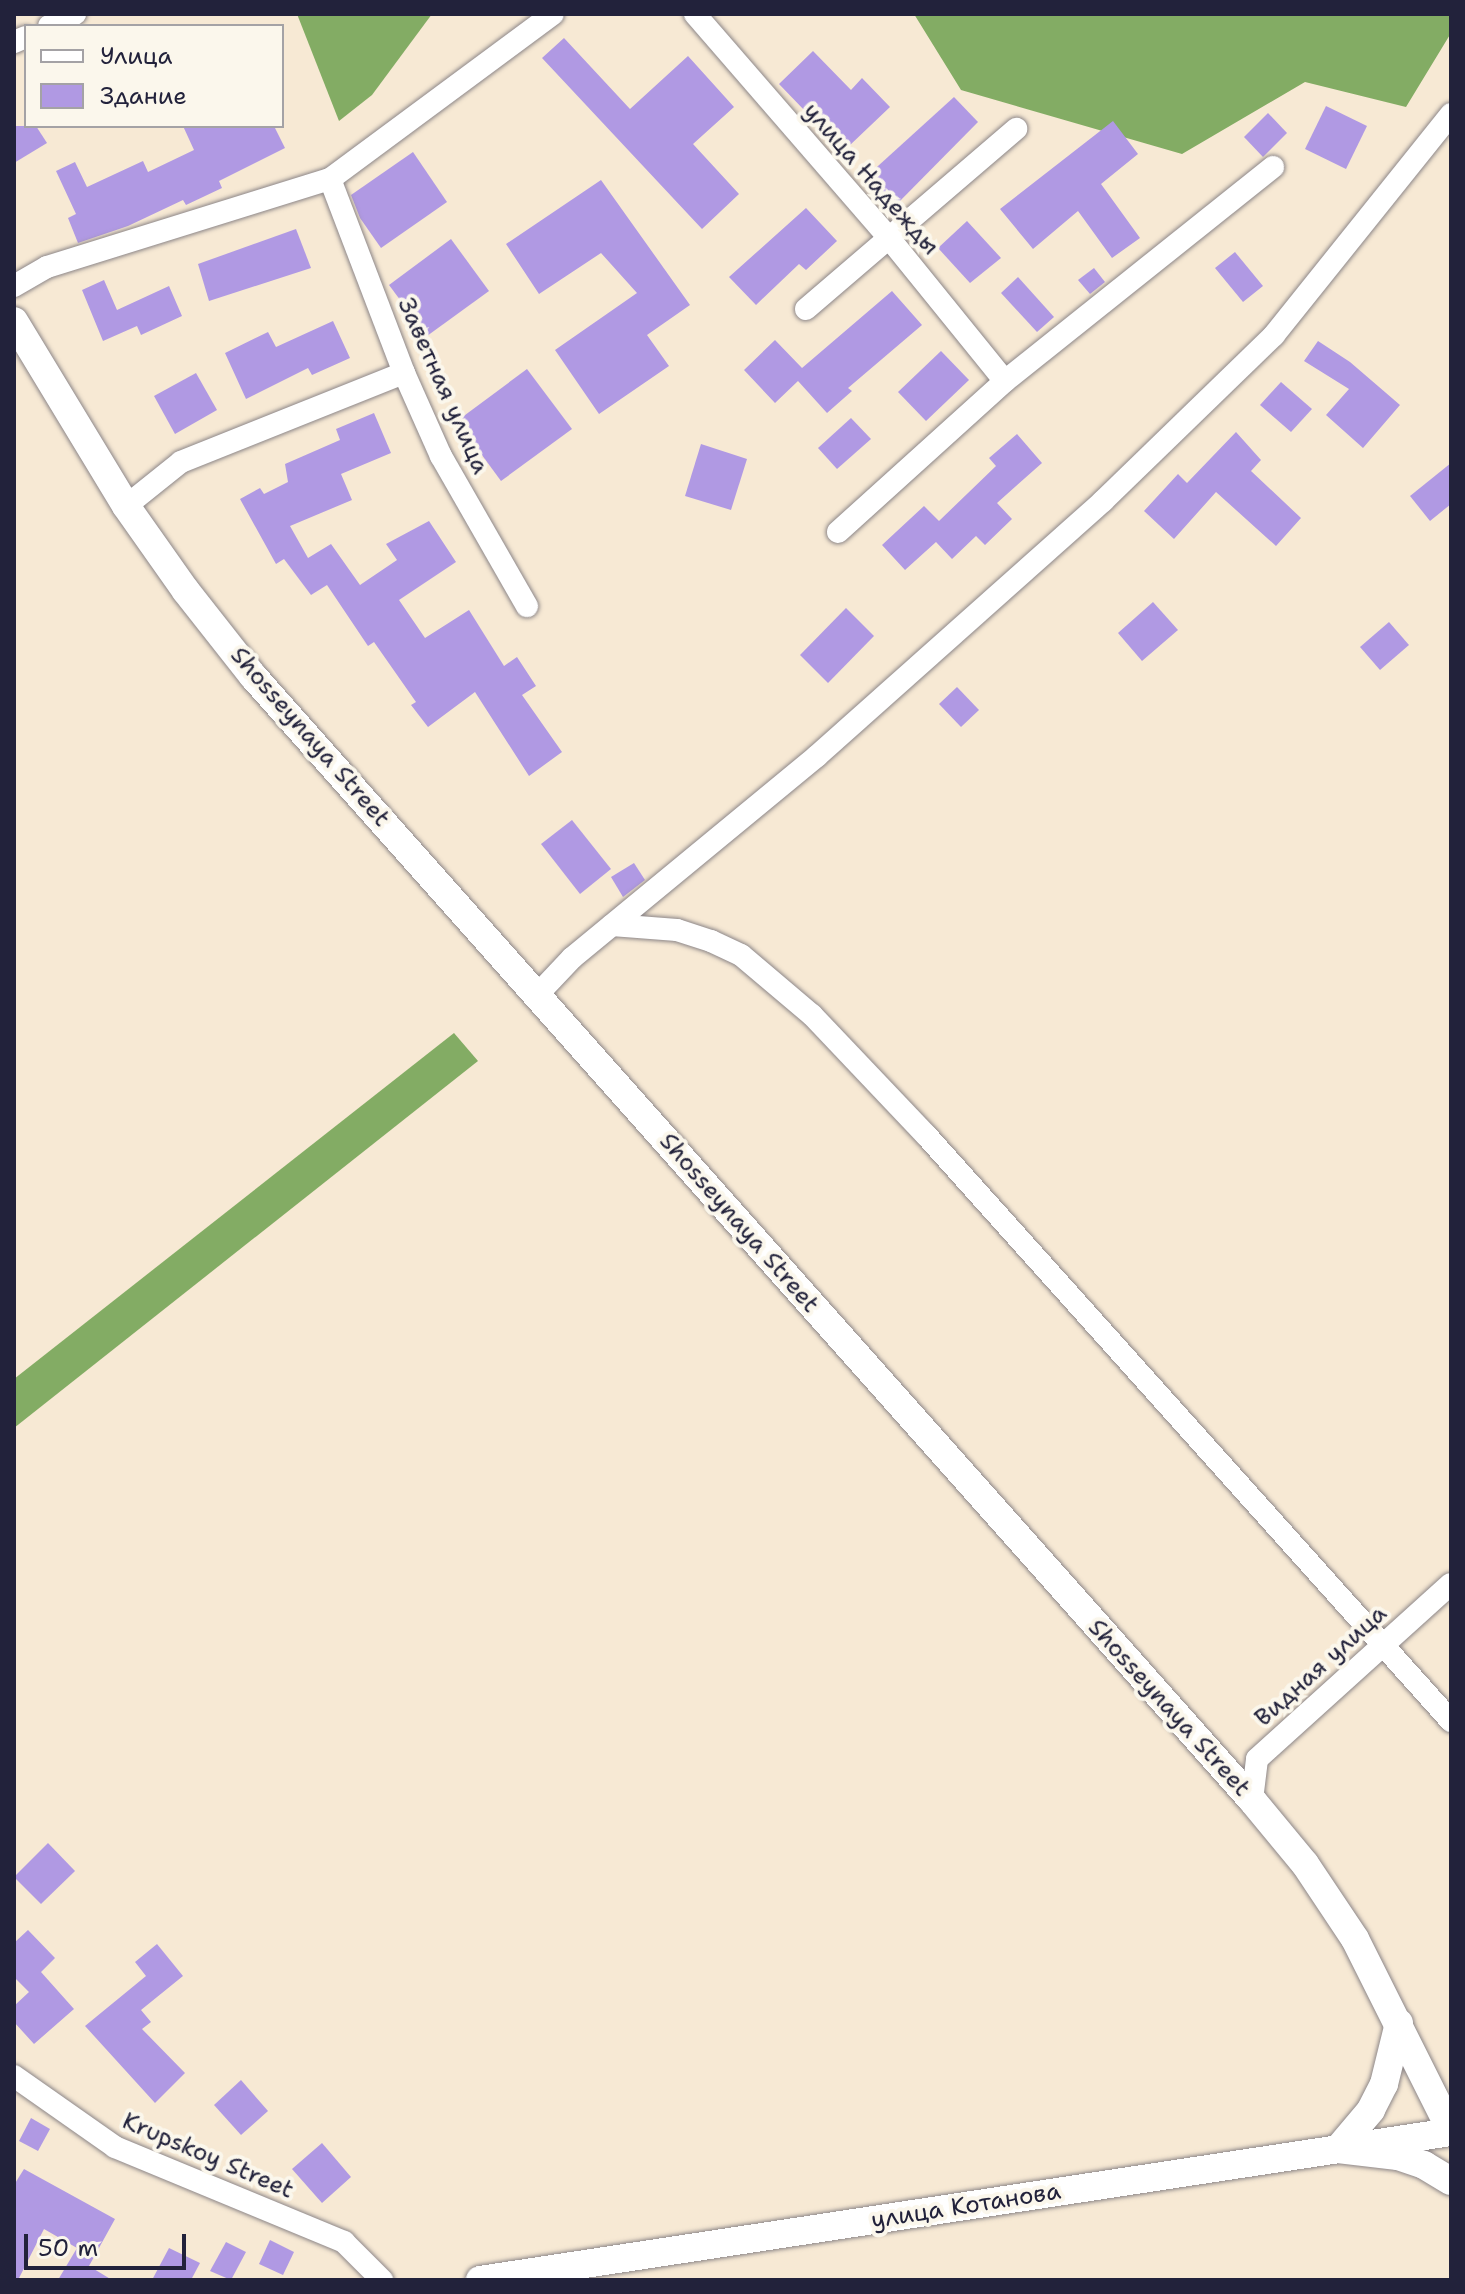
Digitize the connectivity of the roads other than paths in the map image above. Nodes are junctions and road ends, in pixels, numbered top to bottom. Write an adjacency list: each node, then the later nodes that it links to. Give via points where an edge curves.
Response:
1 (75, 14): 4 (street)
2 (553, 14): 8 (street)
3 (695, 14): 9 (street, улица Надежды)
4 (53, 24)
5 (1451, 114): 18 (street, via 1274,335 1103,501 817,756)
6 (1016, 129): 9 (street)
7 (1273, 167): 14 (street)
8 (330, 179): 10 (street, via 47,267); 13 (street, Заветная улица)
9 (889, 238): 11 (street); 14 (street, улица Надежды)
10 (14, 286)
11 (806, 309)
12 (14, 321): 15 (street, Shosseynaya Street)
13 (404, 373): 15 (street, via 181,462); 17 (street, Заветная улица, via 441,456)
14 (1005, 381): 16 (street)
15 (126, 506): 19 (street, Shosseynaya Street, via 253,676)
16 (838, 532)
17 (527, 606)
18 (612, 925): 19 (street); 21 (street, via 677,930 711,941 741,955 812,1015)
19 (538, 994): 23 (street, Shosseynaya Street)
20 (1451, 1584): 21 (street, Видная улица)
21 (1384, 1646): 22 (street); 23 (street, Видная улица, via 1257,1759)
22 (1451, 1721)
23 (1252, 1800): 24 (street, Shosseynaya Street, via 1305,1864 1355,1939)
24 (1399, 2023): 26 (street, Shosseynaya Street); 27 (street, via 1384,2084 1371,2110)
25 (14, 2076): 29 (street, Krupskoy Street, via 115,2147 344,2242)
26 (1451, 2132): 27 (street, улица Котанова)
27 (1338, 2149): 28 (street, via 1398,2156); 30 (street, улица Котанова)
28 (1451, 2181)
29 (382, 2280)
30 (480, 2280)

